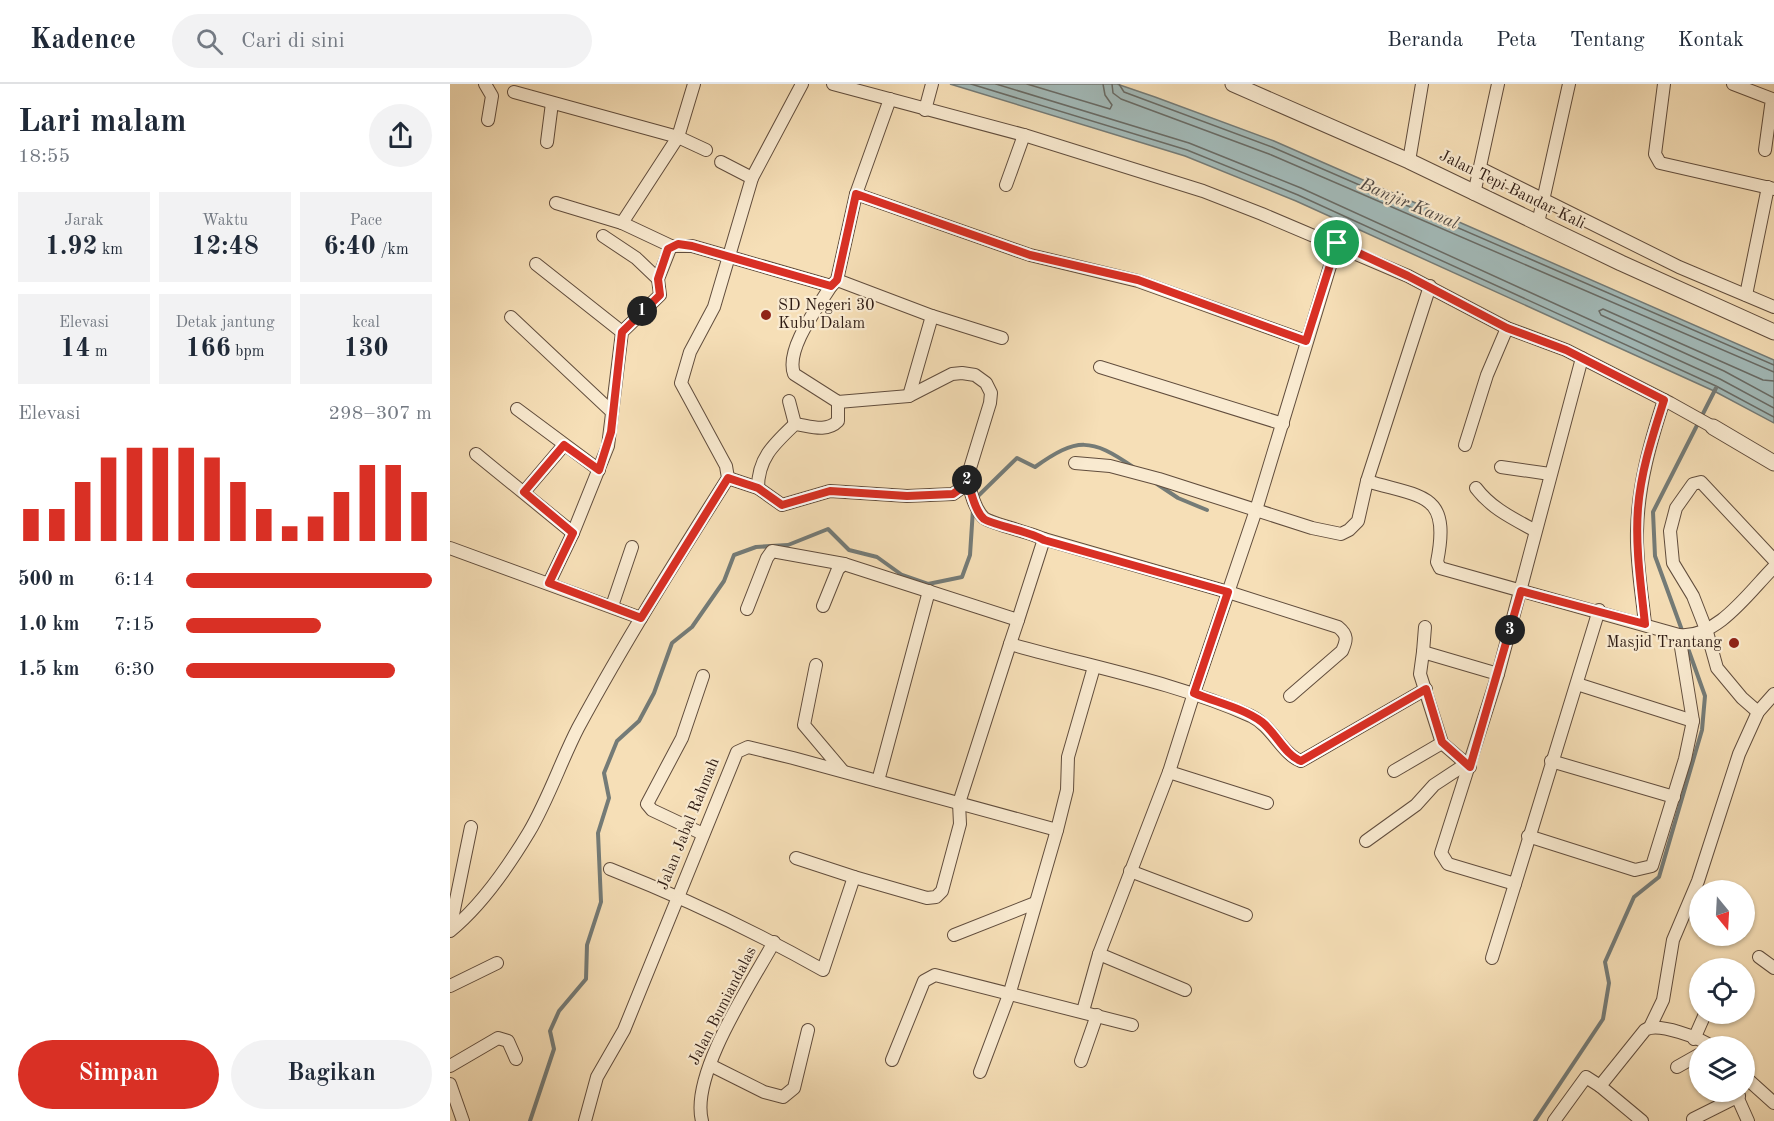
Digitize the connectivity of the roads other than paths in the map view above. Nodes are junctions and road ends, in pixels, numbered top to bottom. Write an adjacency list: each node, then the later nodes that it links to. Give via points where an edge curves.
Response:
1 (485, 84): 16 (street, via 492,96)
2 (694, 84): 18 (street)
3 (802, 84): 25 (street)
4 (833, 84): 13 (street)
5 (932, 84): 15 (street)
6 (1233, 84): 22 (street, Jalan Tepi Bandar Kali)
7 (1422, 84): 22 (street)
8 (1498, 84): 24 (street)
9 (1569, 84): 30 (street)
10 (1664, 84): 27 (street, via 1655,154 1660,163)
11 (1733, 84): 21 (street, via 1773,99)
12 (514, 92): 14 (street)
13 (890, 99): 15 (street); 28 (street)
14 (552, 103): 18 (street); 19 (street)
15 (925, 109): 17 (street)
16 (488, 120)
17 (1024, 135): 26 (street); 35 (street, via 1203,191)
18 (678, 137): 20 (street); 32 (street)
19 (547, 142)
20 (706, 150)
21 (1766, 150)
22 (1409, 161): 29 (street, Jalan Tepi Bandar Kali)
23 (721, 162): 25 (street)
24 (1480, 168): 29 (street); 30 (street)
25 (752, 178): 37 (street)
26 (1006, 185)
27 (1771, 188): 42 (street)
28 (856, 194): 40 (street); 50 (street, via 1030,255 1138,280)
29 (1474, 194): 33 (street, Jalan Tepi Bandar Kali)
30 (1543, 199): 33 (street); 42 (street, via 1679,267)
31 (556, 203): 32 (street)
32 (622, 223): 36 (street)
33 (1538, 223): 48 (street, Jalan Tepi Bandar Kali)
34 (603, 236): 39 (street)
35 (1337, 243): 41 (street); 50 (street)
36 (671, 246): 37 (street, via 692,246); 39 (street)
37 (728, 255): 40 (street); 70 (street, via 714,307 690,352 681,383 726,466)
38 (536, 264): 47 (street)
39 (658, 279): 47 (street, via 660,295)
40 (834, 283): 44 (street); 56 (street, via 802,334 792,355 792,367 799,379)
41 (1430, 286): 46 (street); 71 (street)
42 (1746, 295): 43 (street)
43 (1774, 307)
44 (932, 316): 49 (street); 53 (street)
45 (511, 318): 58 (street)
46 (1507, 328): 51 (street); 63 (street, via 1487,375)
47 (622, 332): 58 (street)
48 (1774, 332)
49 (1002, 338)
50 (1306, 341): 60 (street)
51 (1582, 358): 55 (street); 69 (street)
52 (1100, 367): 60 (street)
53 (909, 396): 56 (street); 72 (street, via 952,374 975,375 986,383 990,403)
54 (789, 401): 59 (street)
55 (1667, 401): 61 (street); 95 (street, via 1646,454 1638,506)
56 (838, 402): 59 (street, via 838,421 833,426 823,429)
57 (517, 409): 62 (street)
58 (612, 412): 68 (street, via 611,432)
59 (795, 424): 73 (street, via 760,465)
60 (1283, 424): 76 (street)
61 (1713, 428): 66 (street)
62 (564, 445): 68 (street); 75 (street)
63 (1466, 445)
64 (476, 454): 75 (street)
65 (1075, 463): 76 (street, via 1110,466)
66 (1774, 463)
67 (1501, 467): 69 (street)
68 (599, 470): 78 (street)
69 (1550, 474): 77 (street)
70 (728, 478): 73 (street); 93 (street)
71 (1367, 481): 76 (street, via 1358,521 1341,534); 87 (street, via 1431,502 1441,518 1437,562 1440,568)
72 (968, 483): 73 (street, via 953,494 907,496 830,491 788,505 775,503); 79 (street, via 986,520)
73 (758, 488)
74 (1476, 488): 77 (street, via 1491,505)
75 (524, 492): 78 (street)
76 (1256, 510): 88 (street)
77 (1534, 530): 87 (street)
78 (573, 533): 85 (street)
79 (1044, 540): 88 (street); 94 (street)
80 (632, 547): 89 (street)
81 (450, 548): 85 (street)
82 (1774, 560): 97 (street, via 1718,497 1701,482 1693,484 1676,508 1671,542 1673,563 1694,596)
83 (843, 564): 86 (street); 90 (street); 91 (street, via 772,551)
84 (1774, 567): 97 (street)
85 (549, 583): 89 (street)
86 (929, 591): 94 (street); 118 (street)
87 (1521, 591): 92 (street); 103 (street)
88 (1228, 592): 107 (street); 109 (street, via 1338,627 1345,633 1347,641 1342,651)
89 (612, 606): 93 (street)
90 (823, 606)
91 (747, 609)
92 (1599, 610): 95 (street); 105 (street)
93 (641, 618): 135 (street, via 578,729 530,830 484,897)
94 (1018, 620): 99 (street)
95 (1645, 624): 98 (street)
96 (1425, 627): 100 (street)
97 (1707, 632): 98 (street); 110 (street, via 1719,671)
98 (1684, 635): 111 (street)
99 (1010, 644): 102 (street); 120 (street)
100 (1423, 652): 103 (street); 106 (street, via 1420,670)
101 (816, 665): 115 (street, via 804,725)
102 (1094, 667): 107 (street); 123 (street, via 1068,757 1067,790)
103 (1498, 674): 114 (street)
104 (703, 676): 124 (street, via 682,738 647,804)
105 (1577, 684): 111 (street); 113 (street)
106 (1426, 689): 107 (street, via 1301,761 1258,719); 112 (street)
107 (1194, 693): 117 (street)
108 (1774, 694): 110 (street)
109 (1290, 696)
110 (1758, 712): 149 (street, via 1739,754 1698,881 1673,940 1663,1000)
111 (1693, 721): 119 (street)
112 (1442, 742): 114 (street); 116 (street)
113 (1551, 761): 119 (street); 125 (street)
114 (1468, 766): 126 (street, via 1434,785 1416,805); 131 (street, via 1442,857 1448,864)
115 (842, 770): 118 (street, Jalan Jabal Rahmah); 124 (street, Jalan Jabal Rahmah, via 743,748 733,759)
116 (1394, 771)
117 (1169, 772): 121 (street); 129 (street)
118 (878, 780): 120 (street, Jalan Jabal Rahmah)
119 (1674, 798): 125 (street, via 1655,861 1647,870 1635,870)
120 (959, 802): 123 (street, Jalan Jabal Rahmah); 130 (street, via 960,824 942,891 936,897 927,898)
121 (1266, 803)
122 (471, 826): 135 (street)
123 (1057, 830): 133 (street)
124 (703, 834): 132 (street, Jalan Jabal Rahmah)
125 (1528, 836): 131 (street)
126 (1366, 841)
127 (796, 858): 130 (street)
128 (610, 869): 132 (street)
129 (1130, 870): 134 (street); 138 (street)
130 (854, 877): 137 (street, via 823,970)
131 (1515, 884): 140 (street)
132 (678, 896): 137 (street); 168 (street, Jalan Jabal Rahmah, via 624,1030 599,1071)
133 (1035, 903): 136 (street); 145 (street)
134 (1246, 915)
135 (450, 930)
136 (954, 934)
137 (774, 942): 156 (street, Jalan Bumiandalas)
138 (1099, 954): 144 (street); 146 (street)
139 (1759, 957): 142 (street)
140 (1492, 958)
141 (497, 963): 143 (street)
142 (1774, 968)
143 (450, 986)
144 (1185, 990)
145 (1010, 992): 146 (street); 154 (street, via 940,975 927,979); 159 (street)
146 (1083, 1011): 147 (street)
147 (1097, 1015): 148 (street); 155 (street)
148 (1132, 1025)
149 (1650, 1027): 151 (street, via 1661,1027); 161 (street)
150 (808, 1030): 156 (street, via 794,1088 783,1097 764,1092)
151 (1689, 1040)
152 (1689, 1057): 158 (street)
153 (516, 1059): 157 (street, via 508,1041 498,1038)
154 (892, 1060)
155 (1081, 1061)
156 (710, 1065): 169 (street, Jalan Bumiandalas, via 702,1085)
157 (450, 1066)
158 (1677, 1067)
159 (980, 1072)
160 (450, 1084): 167 (street)
161 (1600, 1086): 170 (street, via 1586,1077); 171 (street)
162 (1755, 1086): 165 (street)
163 (1723, 1102): 166 (street)
164 (1740, 1102): 172 (street)
165 (1774, 1103)
166 (1693, 1119)
167 (463, 1121)
168 (585, 1121)
169 (702, 1121)
170 (1554, 1121)
171 (1642, 1121)
172 (1748, 1121)

